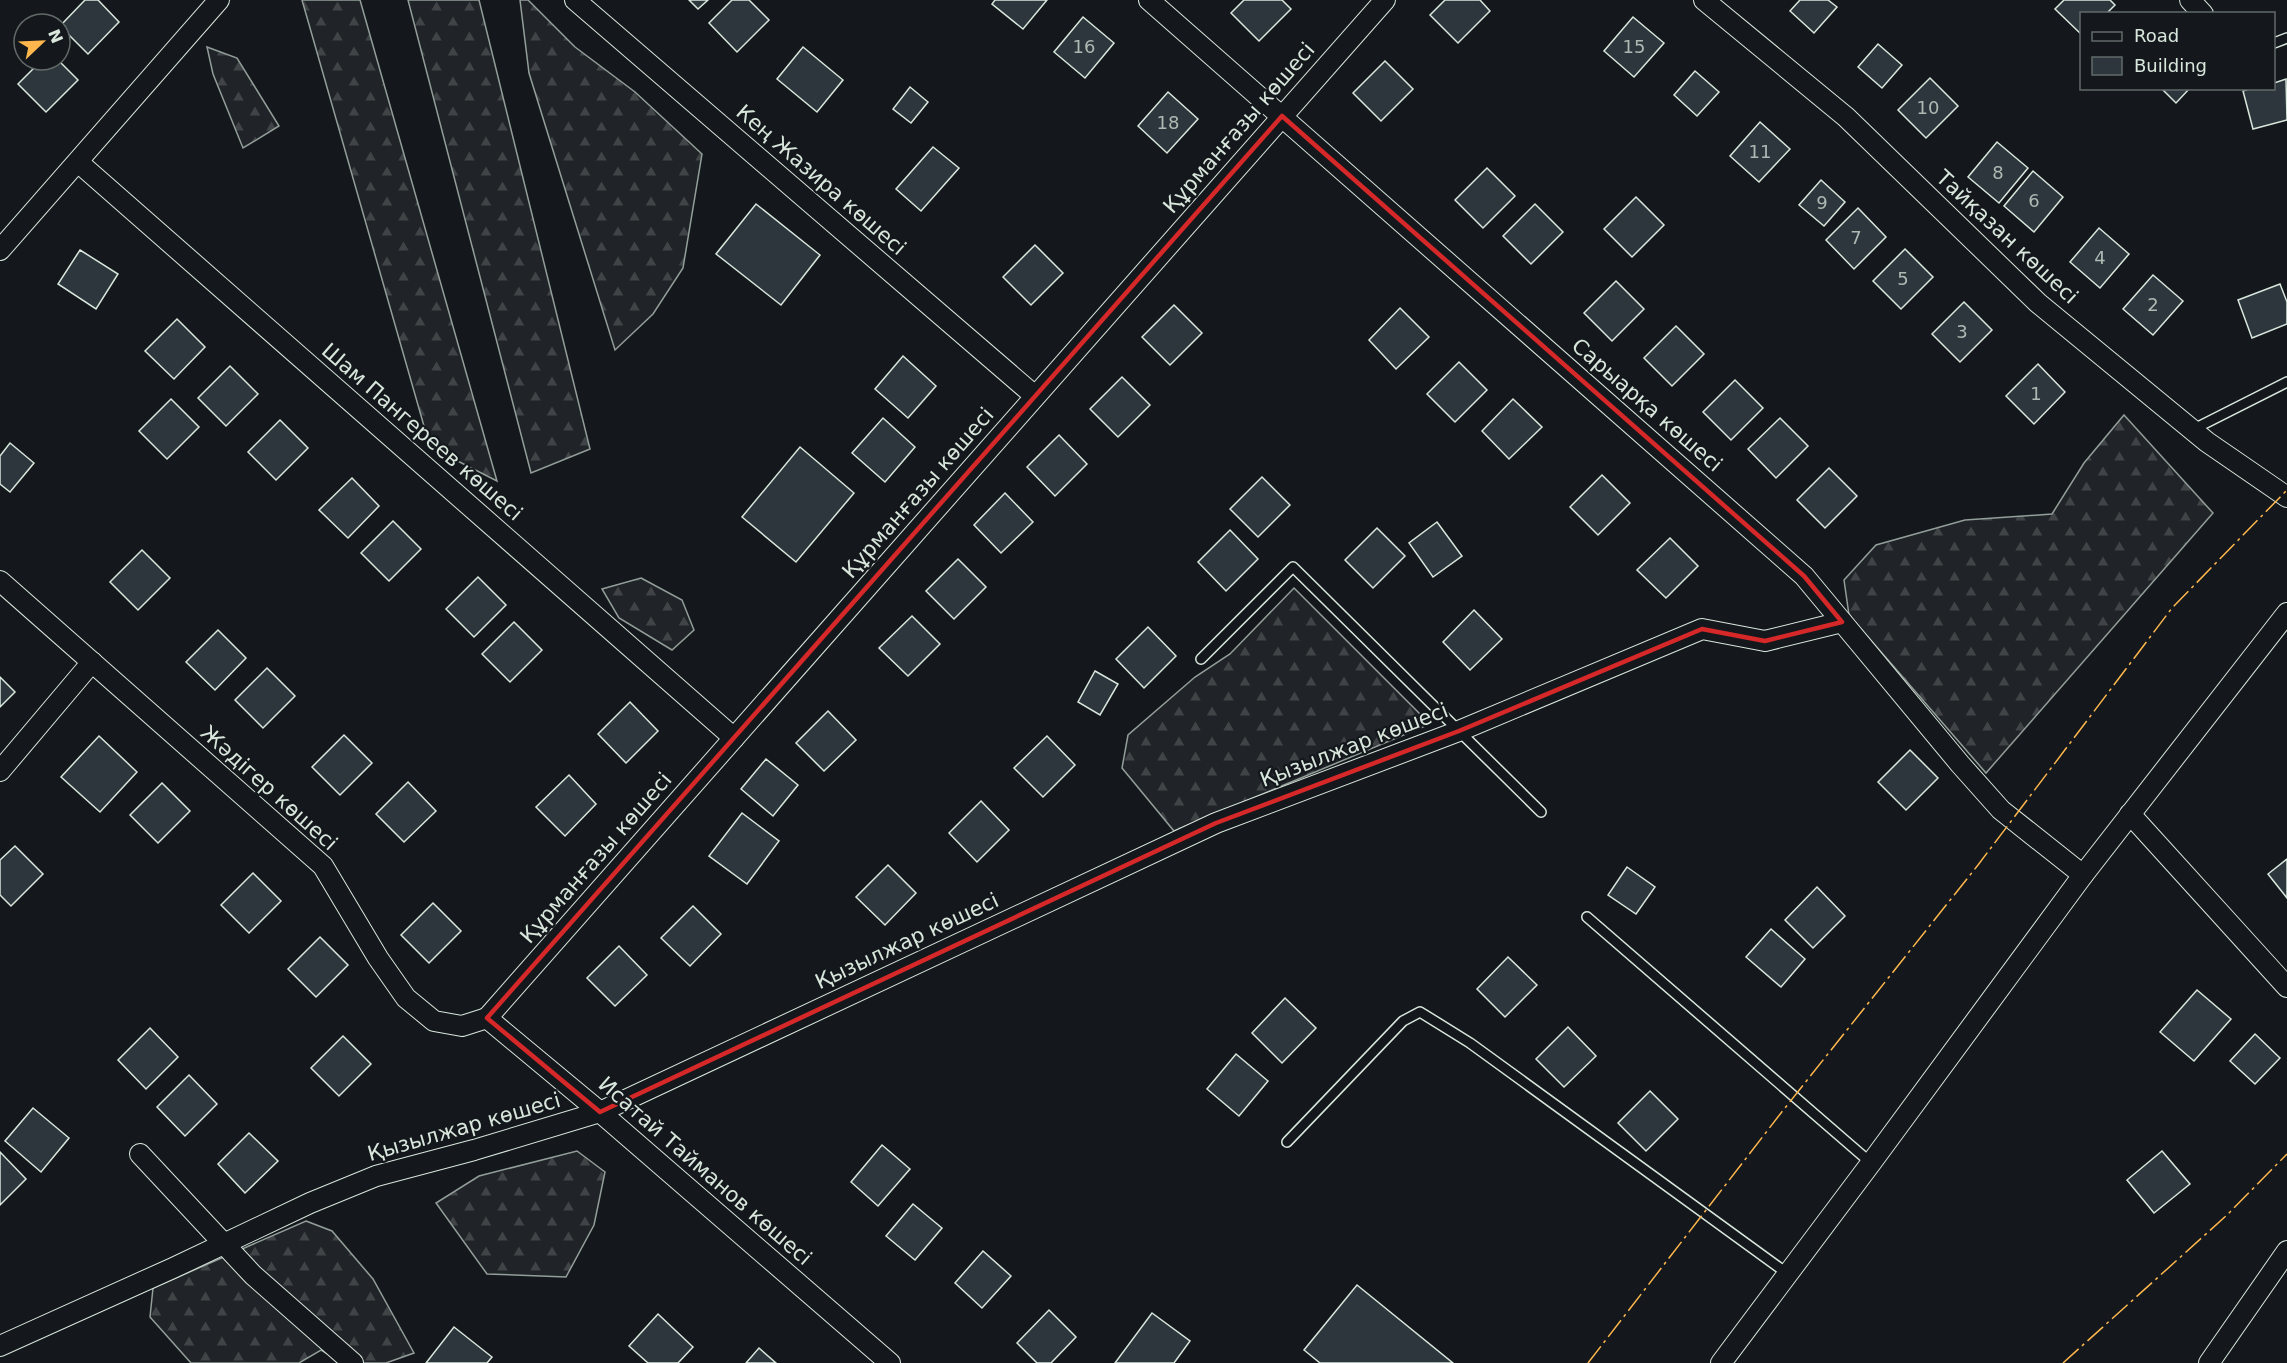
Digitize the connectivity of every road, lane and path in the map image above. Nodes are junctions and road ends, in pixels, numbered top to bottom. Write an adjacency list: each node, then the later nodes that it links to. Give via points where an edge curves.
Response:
1 (219, 0): 9 (street)
2 (575, 0): 12 (street, Кең Жазира көшесі)
3 (1149, 0): 8 (street, Сарыарқа көшесі)
4 (1385, 0): 8 (street, Құрманғазы көшесі)
5 (1704, 0): 13 (street, Тайқазан көшесі, via 1846,117 2038,303)
6 (2190, 0): 7 (street)
7 (2201, 12)
8 (1282, 116): 12 (street, Құрманғазы көшесі); 17 (street, Сарыарқа көшесі, via 1804,576)
9 (78, 162): 10 (street); 21 (street, Шам Пангереев көшесі)
10 (0, 250)
11 (2287, 382): 13 (lane)
12 (1035, 396): 21 (street, Құрманғазы көшесі)
13 (2192, 430): 14 (street, Тайқазан көшесі)
14 (2287, 497)
15 (0, 581): 19 (street, Жәдігер көшесі)
16 (2287, 612): 24 (street)
17 (1842, 622): 20 (street, Қызылжар көшесі, via 1765,641 1702,629); 25 (street, Сарыарқа көшесі, via 2001,810)
18 (1201, 659): 20 (lane, via 1293,567)
19 (92, 662): 22 (street); 28 (street, Жәдігер көшесі, via 323,866 406,998 434,1020 462,1026)
20 (1459, 731): 23 (lane); 29 (street, Қызылжар көшесі, via 1215,823)
21 (734, 738): 28 (street, Құрманғазы көшесі)
22 (0, 771)
23 (1541, 812)
24 (2130, 814): 25 (street); 27 (street)
25 (2083, 875): 32 (street)
26 (1587, 917): 32 (lane)
27 (2287, 987)
28 (487, 1018): 29 (street, Исатай Тайманов көшесі)
29 (600, 1112): 33 (street, Қызылжар көшесі, via 376,1176); 38 (street, Исатай Тайманов көшесі)
30 (1287, 1142): 35 (lane, via 1403,1021 1420,1012 1480,1050)
31 (140, 1154): 33 (street)
32 (1872, 1163): 35 (street)
33 (224, 1244): 36 (street, Қызылжар көшесі); 37 (street, via 253,1275)
34 (2287, 1251): 40 (street)
35 (1788, 1274): 39 (street)
36 (0, 1346)
37 (353, 1363)
38 (890, 1363)
39 (1721, 1363)
40 (2209, 1363)

